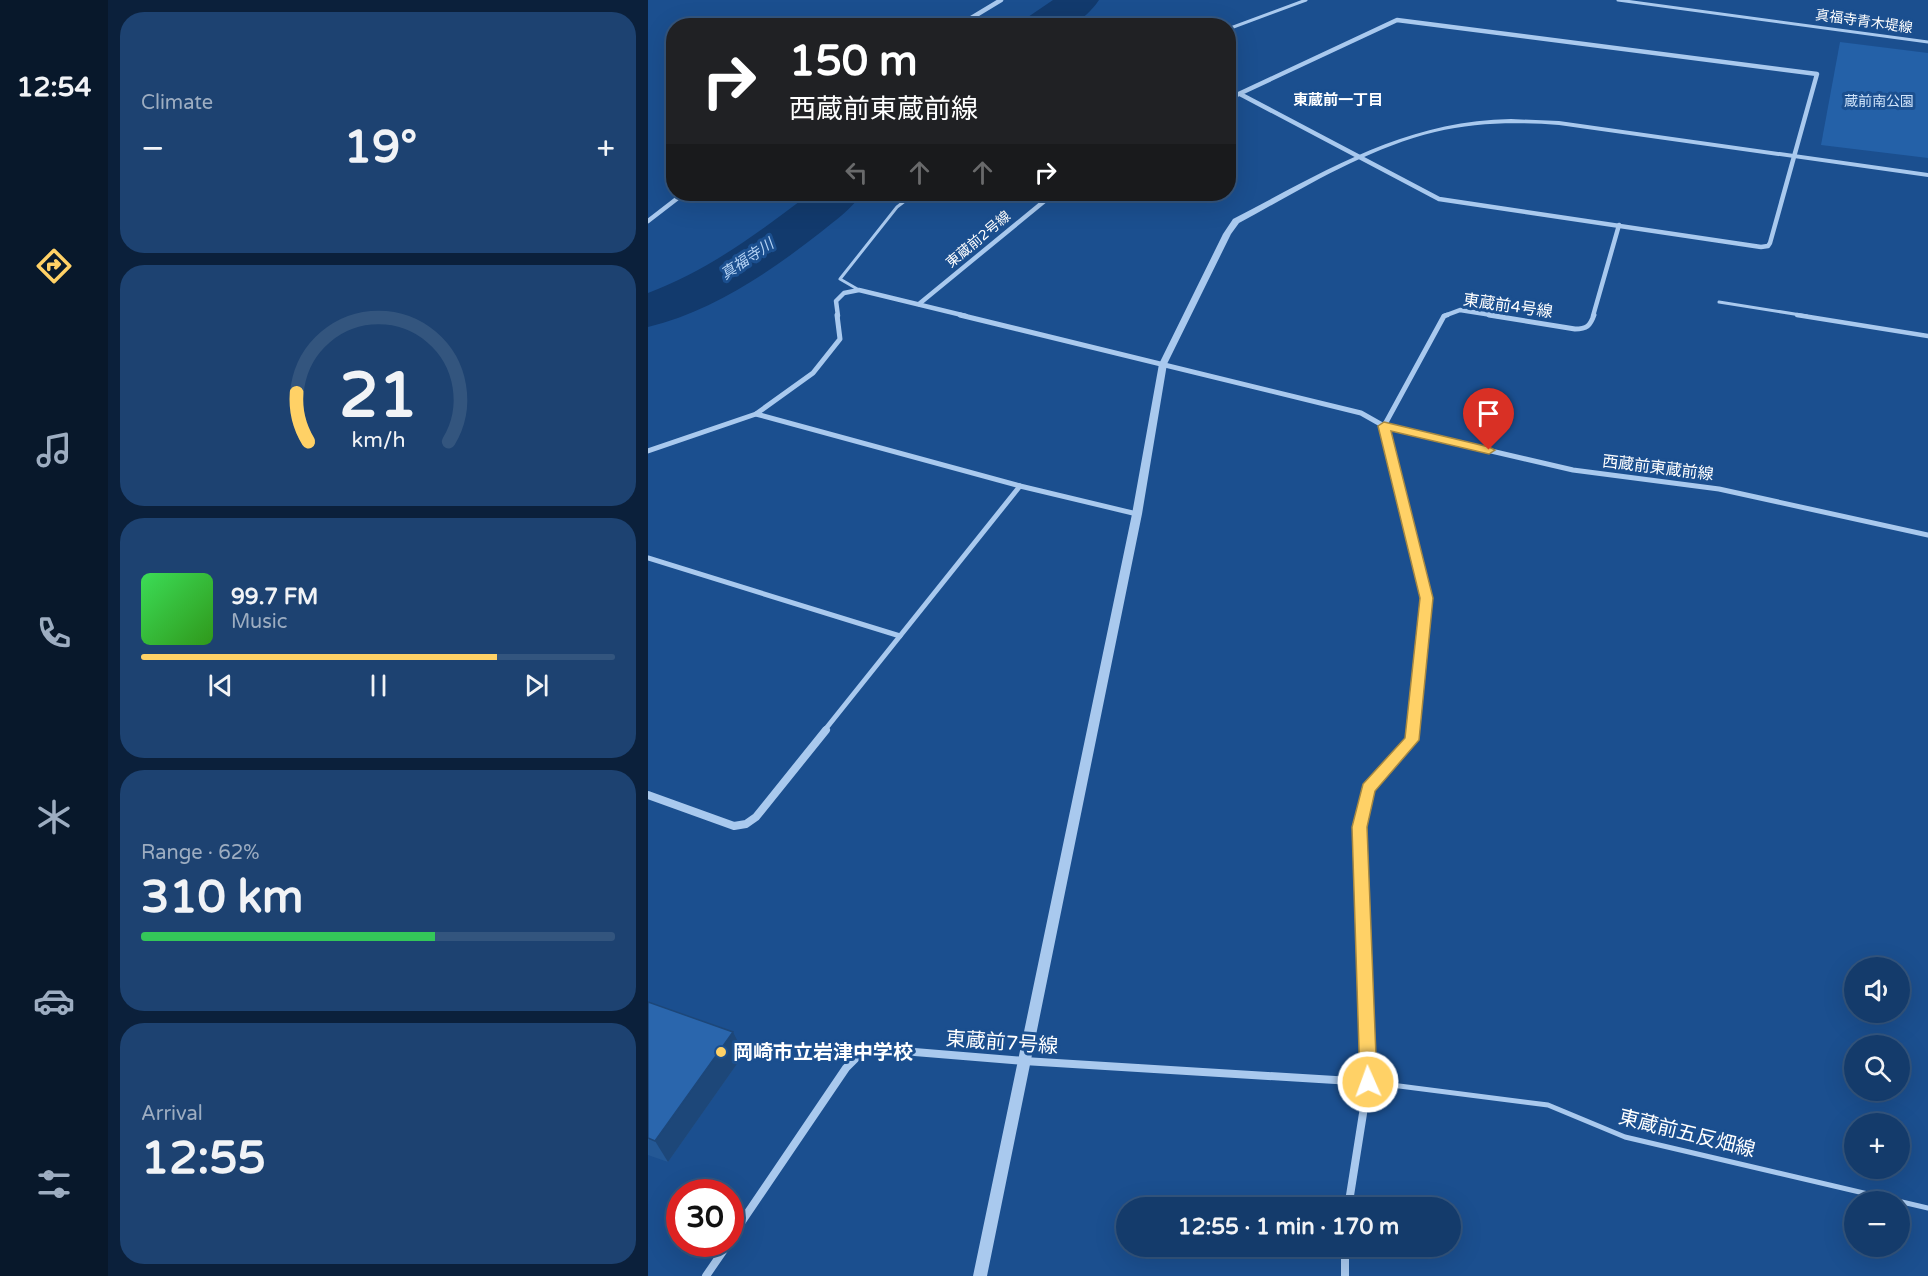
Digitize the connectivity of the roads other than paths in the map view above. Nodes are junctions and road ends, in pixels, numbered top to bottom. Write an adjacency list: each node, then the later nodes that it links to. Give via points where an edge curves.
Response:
1 (1001, 0): 4 (street)
2 (1306, 0): 5 (lane)
3 (1618, 0): 6 (lane, 真福寺青木堤線)
4 (971, 18)
5 (1236, 26)
6 (1928, 42)
7 (1240, 94): 8 (street); 9 (street, via 1397,21 1817,74); 10 (street)
8 (1236, 96)
9 (1795, 157): 10 (street, via 1560,123 1502,121 1414,136); 11 (street); 16 (street, via 1768,246)
10 (1360, 158): 16 (street, via 1439,199); 21 (street, via 1236,221)
11 (1928, 175)
12 (674, 201): 15 (street)
13 (905, 201): 17 (lane, via 840,279)
14 (1045, 201): 19 (street, 東蔵前2号線)
15 (648, 221)
16 (1618, 225): 23 (street, 東蔵前4号線, via 1591,324 1575,329 1460,310 1452,312 1444,316)
17 (860, 290): 19 (street); 22 (street, via 844,293 836,301 840,339 813,373)
18 (1719, 302): 20 (lane)
19 (920, 304): 21 (street, 西蔵前東蔵前線)
20 (1928, 336)
21 (1163, 363): 23 (street, 西蔵前東蔵前線, via 1361,413); 26 (street)
22 (756, 414): 24 (street); 25 (street)
23 (1384, 426): 27 (street, 西蔵前東蔵前線, via 1573,470 1719,489); 32 (street, via 1426,598 1412,740 1368,789 1359,827)
24 (648, 451)
25 (1020, 486): 26 (street); 29 (street)
26 (1137, 514): 31 (street)
27 (1928, 535)
28 (648, 558): 29 (street)
29 (900, 636): 30 (street, via 756,817 746,824 734,826)
30 (648, 795)
31 (1024, 1061): 32 (street, 東蔵前7号線); 35 (street, 東蔵前7号線, via 878,1049 857,1057); 39 (street)
32 (1368, 1082): 33 (street); 34 (lane, 東蔵前五反畑線, via 1548,1105 1625,1137)
33 (1350, 1197)
34 (1928, 1208)
35 (744, 1218)
36 (719, 1257): 38 (street)
37 (1345, 1257): 40 (street)
38 (706, 1276)
39 (980, 1276)
40 (1345, 1276)

